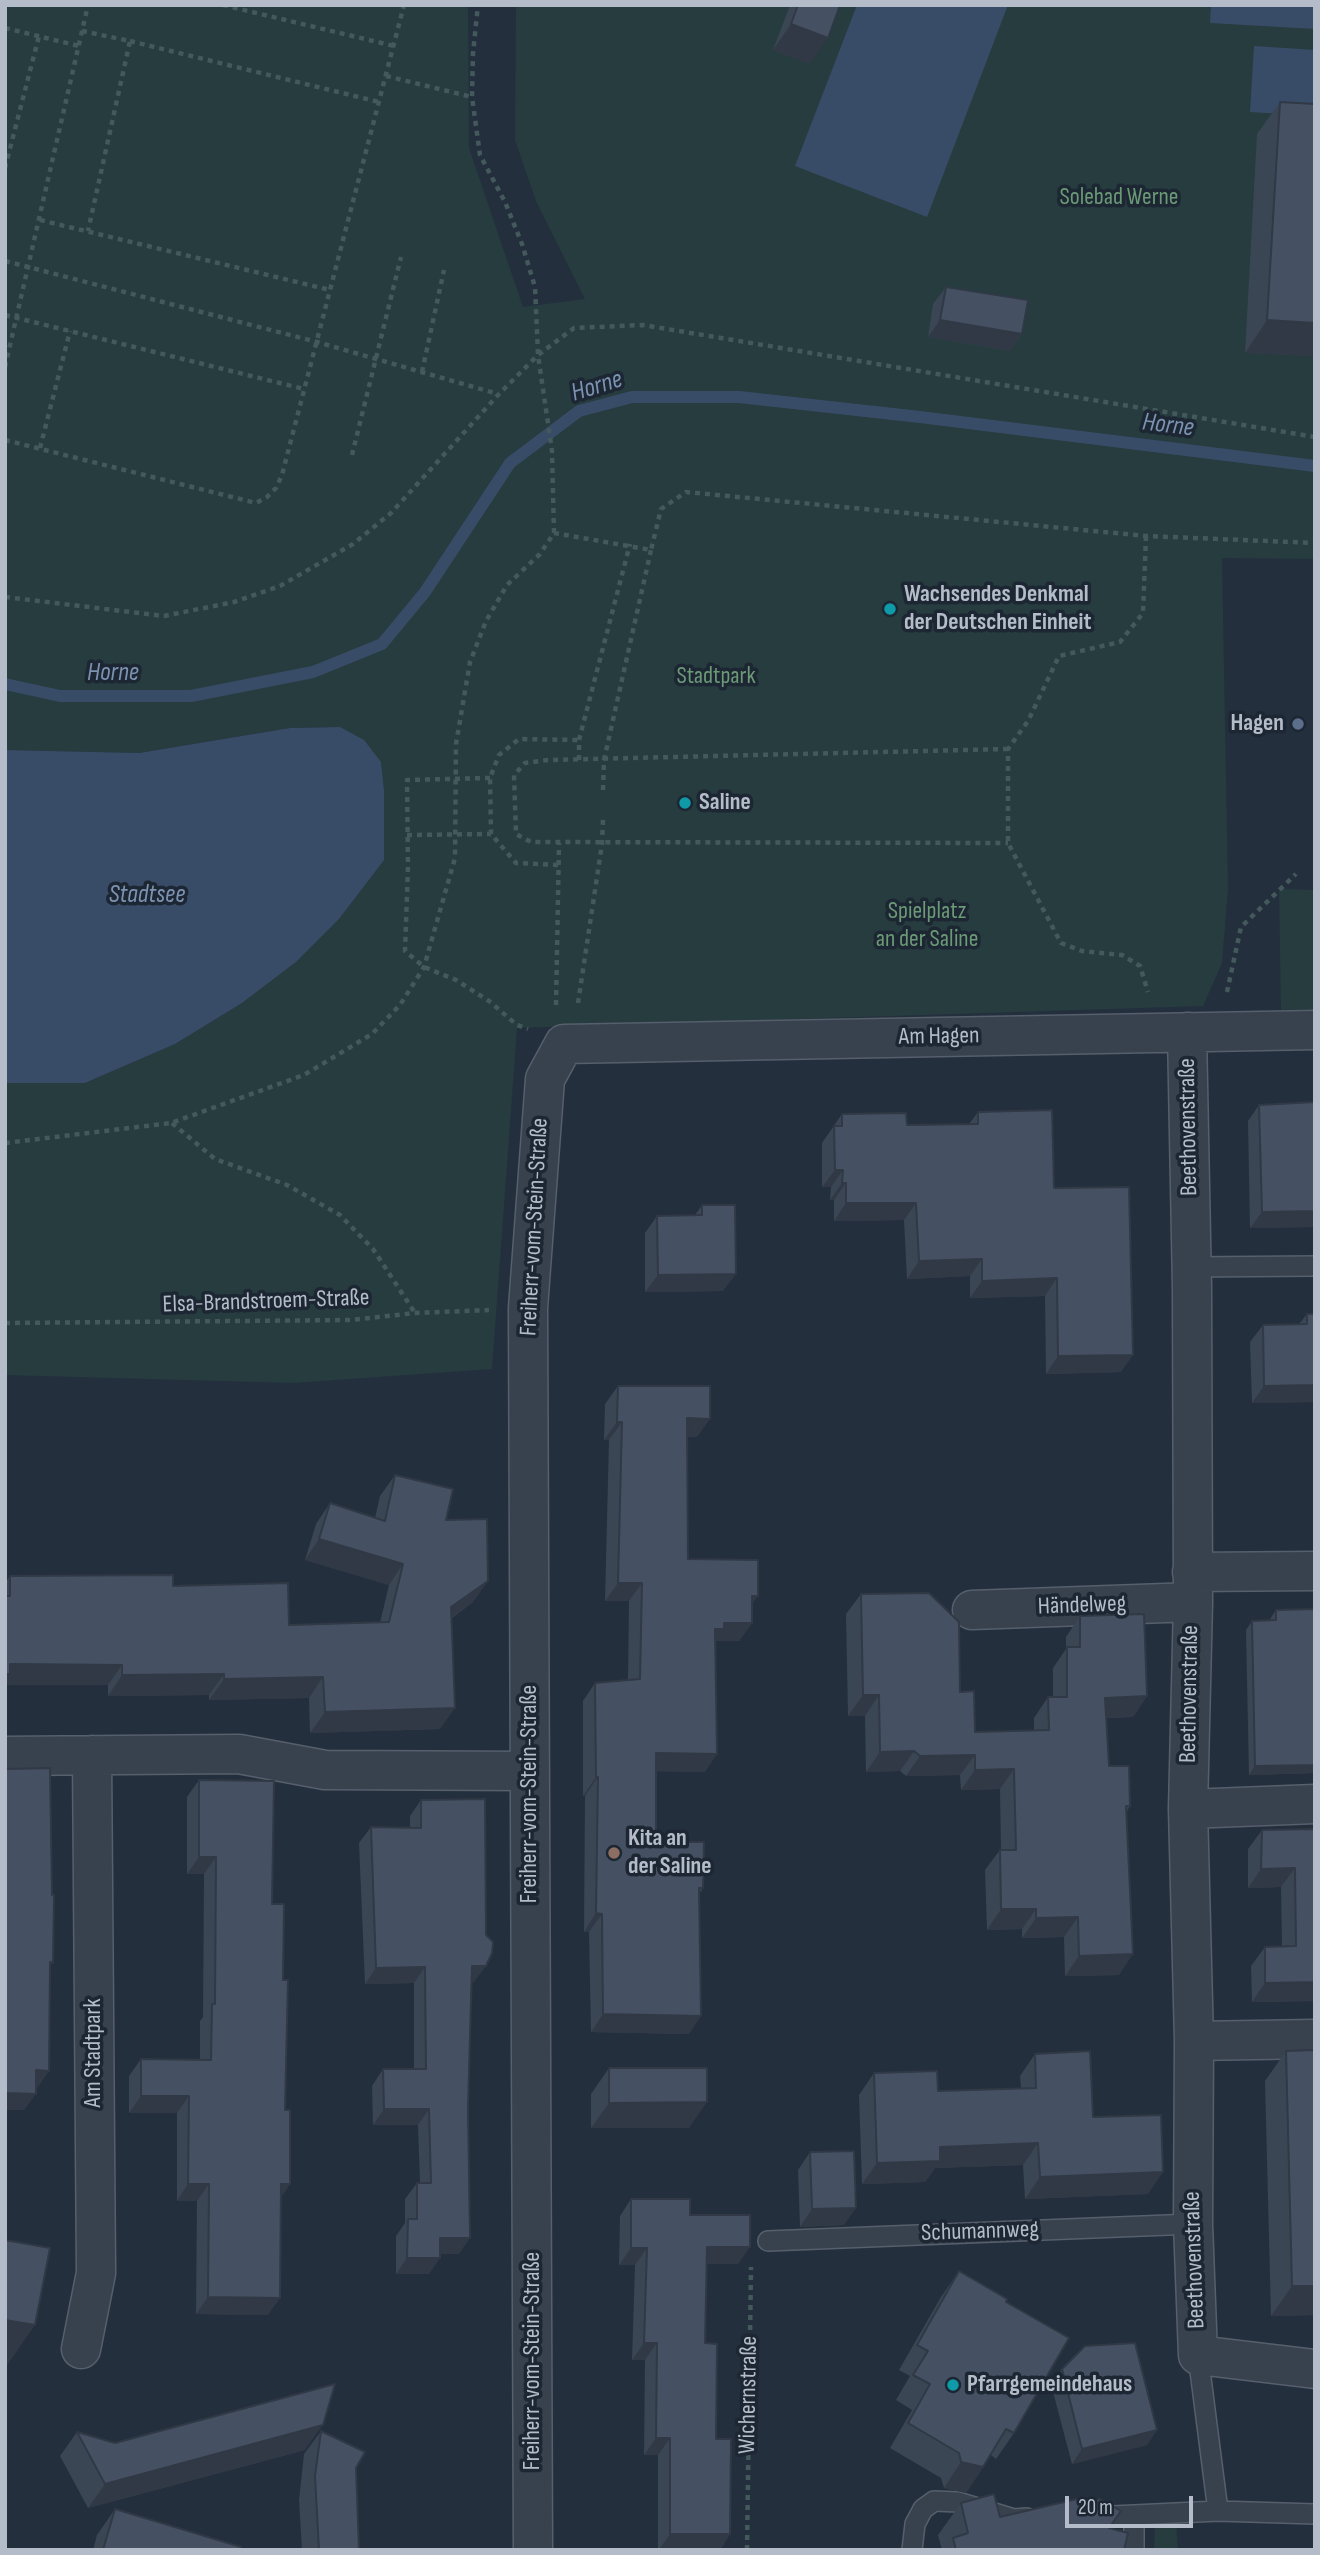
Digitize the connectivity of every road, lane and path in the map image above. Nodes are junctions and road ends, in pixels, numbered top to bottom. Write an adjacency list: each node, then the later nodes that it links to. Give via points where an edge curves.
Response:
1 (88, 5): 6 (path)
2 (223, 5): 10 (path)
3 (404, 5): 10 (path)
4 (478, 5): 12 (path)
5 (5, 29): 7 (path)
6 (82, 31): 8 (path); 9 (path)
7 (39, 36): 9 (path); 14 (path)
8 (130, 41): 13 (path); 16 (path)
9 (79, 46): 15 (path)
10 (394, 46): 11 (path)
11 (386, 76): 12 (path); 13 (path)
12 (471, 97): 26 (path, via 480,155 505,202 535,287)
13 (379, 102): 21 (path)
14 (5, 168)
15 (40, 220): 16 (path); 19 (path)
16 (88, 232): 21 (path)
17 (401, 257): 27 (path)
18 (5, 261): 19 (path)
19 (29, 267): 23 (path); 25 (path)
20 (444, 270): 29 (path)
21 (330, 290): 25 (path)
22 (5, 315): 23 (path)
23 (17, 317): 24 (path); 28 (path)
24 (70, 331): 30 (path); 34 (path)
25 (317, 342): 27 (path); 30 (path)
26 (538, 355): 31 (path); 32 (path, via 574,328 643,325); 36 (path, via 552,451)
27 (376, 359): 29 (path); 35 (path)
28 (5, 367)
29 (422, 372): 31 (path)
30 (304, 389): 34 (path, via 282,475 276,488 256,503)
31 (498, 394): 41 (path, via 391,513 352,544 280,586 234,602 164,616)
32 (1315, 437)
33 (5, 440): 34 (path)
34 (40, 448)
35 (352, 455)
36 (554, 533): 39 (path); 47 (path, via 540,554 507,585 486,621 470,662 456,744)
37 (1146, 536): 38 (path); 40 (path, via 686,492 661,509); 43 (path, via 1143,614 1120,642 1059,656 1028,721)
38 (1315, 543)
39 (629, 544): 40 (path); 42 (path)
40 (651, 550): 45 (path)
41 (5, 597)
42 (579, 740): 44 (path); 46 (path, via 519,739 499,755)
43 (1008, 748): 45 (path); 54 (path)
44 (579, 760): 45 (path); 53 (path, via 525,763 514,775 516,834 531,842)
45 (604, 760): 48 (path)
46 (490, 778): 47 (path); 50 (path)
47 (457, 780): 51 (path, via 407,780); 52 (path)
48 (603, 790)
49 (603, 819): 55 (path)
50 (491, 834): 52 (path); 56 (path, via 516,863)
51 (407, 835): 52 (path); 58 (path, via 405,951)
52 (457, 835): 58 (path, via 455,858)
53 (559, 842): 55 (path); 56 (path)
54 (1008, 843): 55 (path); 61 (path, via 1061,943 1082,951 1122,955 1140,966)
55 (602, 844): 62 (path, via 578,1004)
56 (558, 865): 62 (path, via 555,1010)
57 (1296, 874): 59 (path, via 1241,927 1227,992)
58 (424, 967): 62 (path, via 456,980 517,1025); 63 (path, via 400,1005 372,1034 304,1075)
59 (1214, 993)
60 (1315, 1030): 61 (street, Am Hagen)
61 (1170, 1032): 62 (street, Am Hagen); 66 (street, Beethovenstraße)
62 (564, 1044): 67 (street, Freiherr-vom-Stein-Straße, via 545,1079)
63 (171, 1122): 64 (path); 68 (path, via 215,1159 287,1185 340,1215 373,1249)
64 (5, 1143)
65 (1315, 1266): 66 (lane)
66 (1191, 1267): 71 (street, Beethovenstraße)
67 (528, 1308): 68 (path, Elsa-Brandstroem-Straße); 75 (street, Freiherr-vom-Stein-Straße)
68 (415, 1313): 69 (path, Elsa-Brandstroem-Straße, via 351,1320)
69 (5, 1323)
70 (1315, 1571): 71 (street, Händelweg)
71 (1192, 1587): 72 (street, Händelweg); 77 (street, Beethovenstraße)
72 (972, 1610)
73 (5, 1755): 74 (street)
74 (92, 1755): 75 (street, via 239,1754 326,1770); 83 (street, Am Stadtpark, via 96,2273)
75 (530, 1772): 91 (street, Freiherr-vom-Stein-Straße)
76 (1315, 1804): 77 (street)
77 (1188, 1809): 79 (street, Beethovenstraße)
78 (1315, 2039): 79 (street)
79 (1194, 2041): 80 (street, Beethovenstraße)
80 (1192, 2224): 81 (lane, Schumannweg); 84 (street, Beethovenstraße)
81 (768, 2241)
82 (751, 2254): 92 (path, Wichernstraße)
83 (81, 2349)
84 (1198, 2355): 85 (street); 86 (lane)
85 (1315, 2369)
86 (1218, 2511): 87 (lane); 88 (lane)
87 (1315, 2514)
88 (1134, 2516): 89 (lane); 94 (lane)
89 (1067, 2517)
90 (1041, 2518): 93 (lane, via 1014,2519 958,2502 934,2501 915,2524)
91 (533, 2550)
92 (747, 2550)
93 (912, 2550)
94 (1134, 2550)

